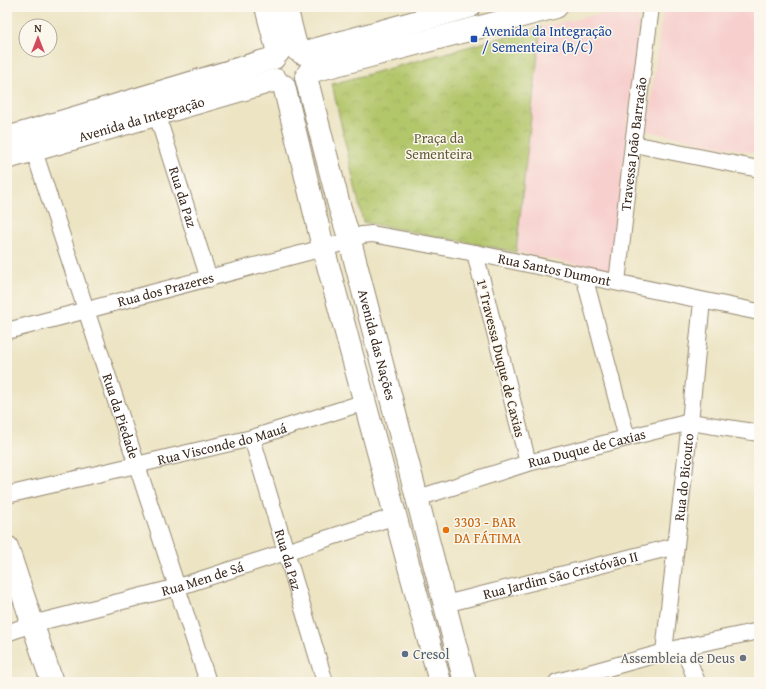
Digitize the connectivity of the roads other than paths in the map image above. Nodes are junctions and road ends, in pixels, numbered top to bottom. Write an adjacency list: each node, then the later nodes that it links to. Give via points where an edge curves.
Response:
1 (266, 7): 6 (main road, Avenida das Nações)
2 (286, 7): 6 (main road, Avenida das Nações)
3 (469, 7): 6 (main road, Avenida da Integração)
4 (556, 7): 6 (main road, Avenida da Integração)
5 (651, 7): 10 (street, Travessa João Barracão)
6 (294, 61): 7 (main road, Avenida das Nações, via 271,71); 7 (main road, Avenida da Integração, via 302,82 297,86); 9 (main road, Avenida da Integração); 14 (main road, Avenida das Nações)
7 (280, 83): 8 (main road, Avenida da Integração); 15 (main road, Avenida das Nações)
8 (157, 115): 11 (main road, Avenida da Integração); 18 (street, Rua da Paz)
9 (7, 138)
10 (633, 144): 13 (street); 19 (street, Travessa João Barracão)
11 (34, 151): 12 (main road, Avenida da Integração); 21 (street, Rua da Piedade)
12 (7, 158)
13 (759, 169)
14 (350, 241): 15 (street, Rua dos Prazeres); 16 (street, Rua Santos Dumont, via 362,235 372,234); 32 (main road, Avenida das Nações)
15 (323, 247): 18 (street, Rua dos Prazeres); 24 (main road, Avenida das Nações)
16 (475, 253): 17 (street, Rua Santos Dumont); 29 (street, 1ª Travessa Duque de Caxias)
17 (584, 276): 19 (street, Rua Santos Dumont); 28 (street)
18 (209, 278): 21 (street, Rua dos Prazeres)
19 (617, 282): 20 (street, Rua Santos Dumont)
20 (702, 301): 22 (street, Rua Santos Dumont); 25 (street, Rua do Bicouto)
21 (86, 310): 23 (street, Rua dos Prazeres); 30 (street, Rua da Piedade)
22 (759, 312)
23 (7, 330)
24 (365, 402): 27 (street, Rua Visconde do Mauá); 33 (main road, Avenida das Nações)
25 (690, 422): 26 (street, Rua Duque de Caxias); 28 (street, Rua Duque de Caxias); 34 (street, Rua do Bicouto)
26 (759, 434)
27 (252, 438): 30 (street, Rua Visconde do Mauá); 36 (street, Rua da Paz)
28 (627, 438): 29 (street, Rua Duque de Caxias)
29 (528, 463): 32 (street, Rua Duque de Caxias)
30 (137, 464): 31 (street, Rua Visconde do Mauá); 37 (street, Rua da Piedade)
31 (7, 495)
32 (418, 498): 38 (main road, Avenida das Nações)
33 (396, 516): 36 (street, Rua Men de Sá); 47 (main road, Avenida das Nações)
34 (676, 546): 38 (street, Rua Jardim São Cristóvão II); 43 (street, Rua do Bicouto)
35 (7, 547): 39 (main road)
36 (286, 552): 37 (street, Rua Men de Sá); 46 (street, Rua da Paz)
37 (178, 587): 39 (street, Rua Men de Sá); 45 (street, Rua da Piedade)
38 (445, 604): 48 (main road, Avenida das Nações)
39 (32, 624): 41 (street, Rua Men de Sá); 44 (main road)
40 (759, 631): 42 (street)
41 (7, 633)
42 (682, 647): 43 (street); 50 (street)
43 (664, 652): 49 (street)
44 (52, 682)
45 (208, 682)
46 (325, 682)
47 (440, 682)
48 (465, 682)
49 (557, 682)
50 (697, 682)

